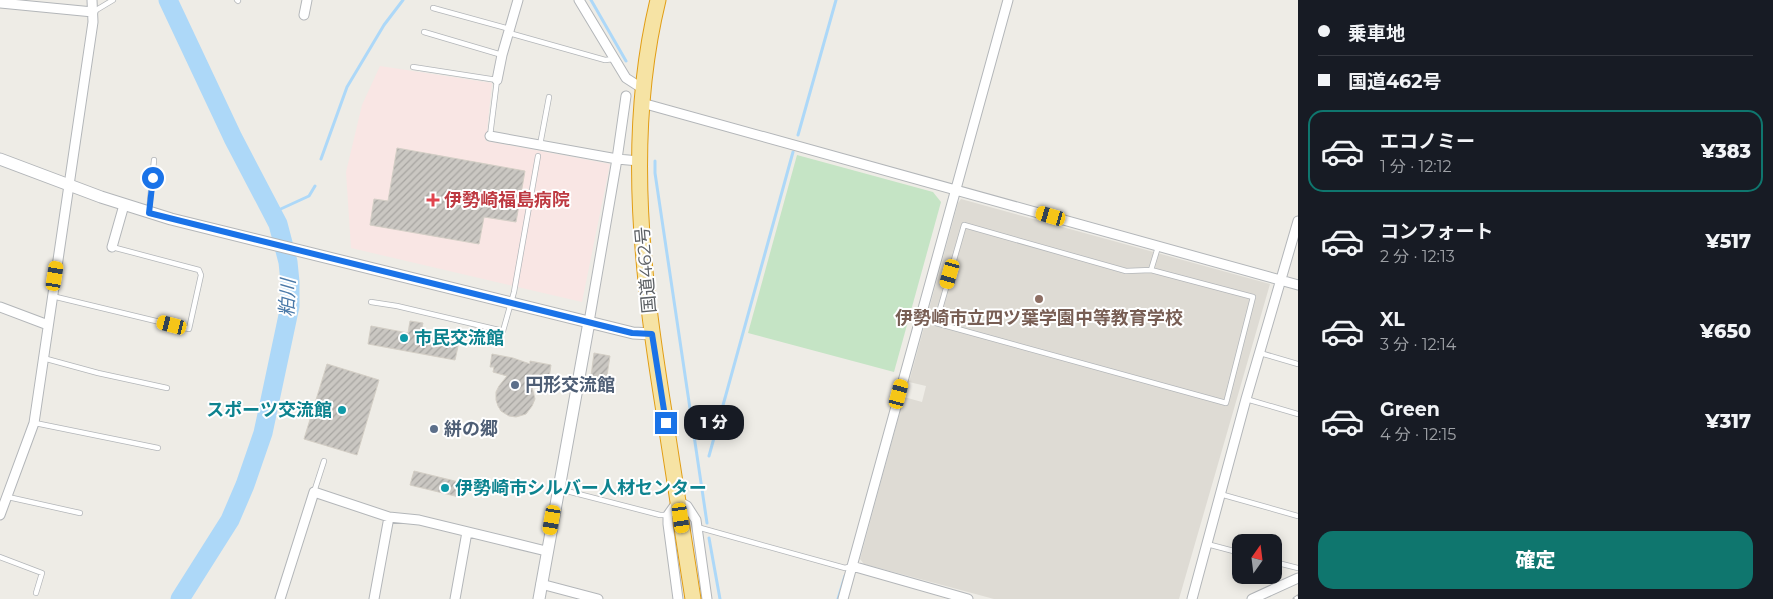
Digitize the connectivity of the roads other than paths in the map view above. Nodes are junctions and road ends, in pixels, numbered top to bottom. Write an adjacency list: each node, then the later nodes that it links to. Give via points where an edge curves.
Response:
1 (92, 0): 10 (street)
2 (113, 0): 10 (lane)
3 (307, 0): 11 (street)
4 (518, 0): 12 (street)
5 (579, 0): 15 (street)
6 (658, 0): 19 (highway, 国道462号)
7 (1008, 0): 29 (street)
8 (0, 3): 10 (street)
9 (433, 8): 12 (lane)
10 (93, 12): 28 (street)
11 (304, 15)
12 (509, 31): 14 (street); 15 (lane, via 604,60)
13 (424, 32): 14 (lane)
14 (502, 55): 17 (street)
15 (614, 59): 19 (street)
16 (412, 66): 17 (lane)
17 (497, 80): 21 (lane)
18 (626, 96): 26 (street)
19 (642, 96): 27 (highway, 国道462号); 29 (street)
20 (550, 97): 22 (lane)
21 (490, 136): 22 (street)
22 (540, 146): 26 (street)
23 (538, 156): 40 (lane)
24 (0, 158): 28 (street)
25 (154, 160): 31 (lane)
26 (616, 160): 27 (street); 43 (street)
27 (639, 161): 46 (highway, 国道462号, via 641,222)
28 (70, 185): 30 (street); 38 (street)
29 (955, 189): 33 (street); 42 (street)
30 (124, 205): 31 (street); 34 (street)
31 (149, 213): 40 (street)
32 (1298, 221): 36 (street)
33 (1158, 246): 35 (lane); 36 (street)
34 (112, 247): 38 (lane, via 199,270 201,275 189,329)
35 (1151, 270): 44 (lane, via 1126,271 964,225); 44 (lane, via 1253,297 1226,403)
36 (1281, 281): 37 (street); 47 (street)
37 (1298, 285)
38 (52, 296): 45 (street)
39 (371, 302): 40 (lane, via 504,331)
40 (511, 303): 43 (street)
41 (0, 308): 45 (street)
42 (920, 318): 44 (lane); 73 (street)
43 (589, 322): 46 (street, via 632,333); 56 (street)
44 (936, 323)
45 (48, 325): 48 (street)
46 (652, 334): 60 (highway, 国道462号)
47 (1260, 353): 49 (lane); 51 (street)
48 (43, 358): 50 (lane); 53 (street)
49 (1298, 364)
50 (167, 388)
51 (1246, 399): 52 (lane); 58 (street)
52 (1298, 414)
53 (34, 423): 54 (lane); 59 (street)
54 (158, 448)
55 (324, 461): 57 (lane)
56 (558, 489): 62 (lane); 70 (street)
57 (314, 492): 65 (street); 78 (street)
58 (1220, 494): 64 (lane); 68 (street)
59 (4, 496): 61 (lane); 63 (street)
60 (678, 501): 62 (street); 66 (street, via 691,510); 84 (highway, 国道462号)
61 (80, 513)
62 (668, 515): 83 (street)
63 (0, 516)
64 (1298, 516)
65 (390, 517): 67 (street); 79 (street)
66 (697, 527): 73 (lane, via 845,568); 85 (street)
67 (467, 532): 70 (street); 80 (street)
68 (1207, 544): 69 (lane); 88 (street)
69 (1232, 551)
70 (546, 552): 76 (street)
71 (0, 557): 77 (lane, via 42,573)
72 (1282, 564): 74 (lane)
73 (852, 566): 86 (street); 87 (street)
74 (1298, 568)
75 (1298, 578): 89 (street)
76 (541, 584): 81 (street); 82 (street)
77 (36, 593)
78 (280, 599)
79 (374, 599)
80 (455, 599)
81 (539, 599)
82 (598, 599)
83 (678, 599)
84 (693, 599)
85 (707, 599)
86 (843, 599)
87 (968, 599)
88 (1192, 599)
89 (1252, 599)

